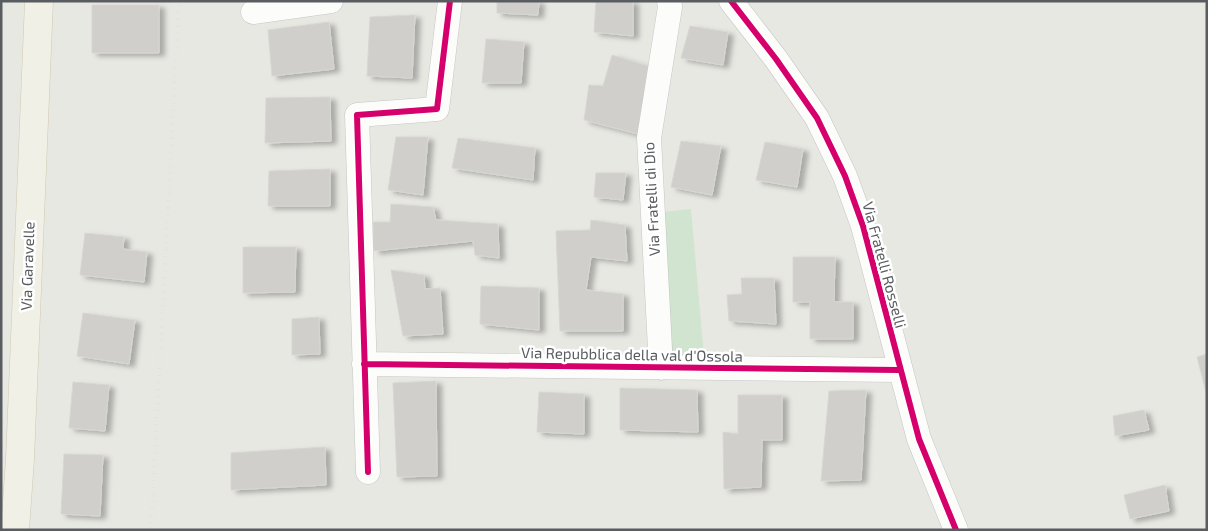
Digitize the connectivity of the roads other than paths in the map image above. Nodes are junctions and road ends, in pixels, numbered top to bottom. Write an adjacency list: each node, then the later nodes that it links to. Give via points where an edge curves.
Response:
1 (39, 1): 11 (main road, Via Garavelle, via 20,459)
2 (331, 1): 6 (street)
3 (450, 1): 7 (street, via 436,109 357,114)
4 (669, 1): 8 (street, Via Fratelli di Dio, via 648,138)
5 (731, 1): 9 (street, Via Fratelli Rosselli, via 817,118 845,176 863,226)
6 (252, 12)
7 (364, 364): 8 (street, Via Repubblica della val d'Ossola); 10 (street)
8 (661, 368): 9 (street, Via Repubblica della val d'Ossola)
9 (899, 370): 12 (street, Via Fratelli Rosselli, via 919,439)
10 (368, 472)
11 (14, 530)
12 (956, 530)

